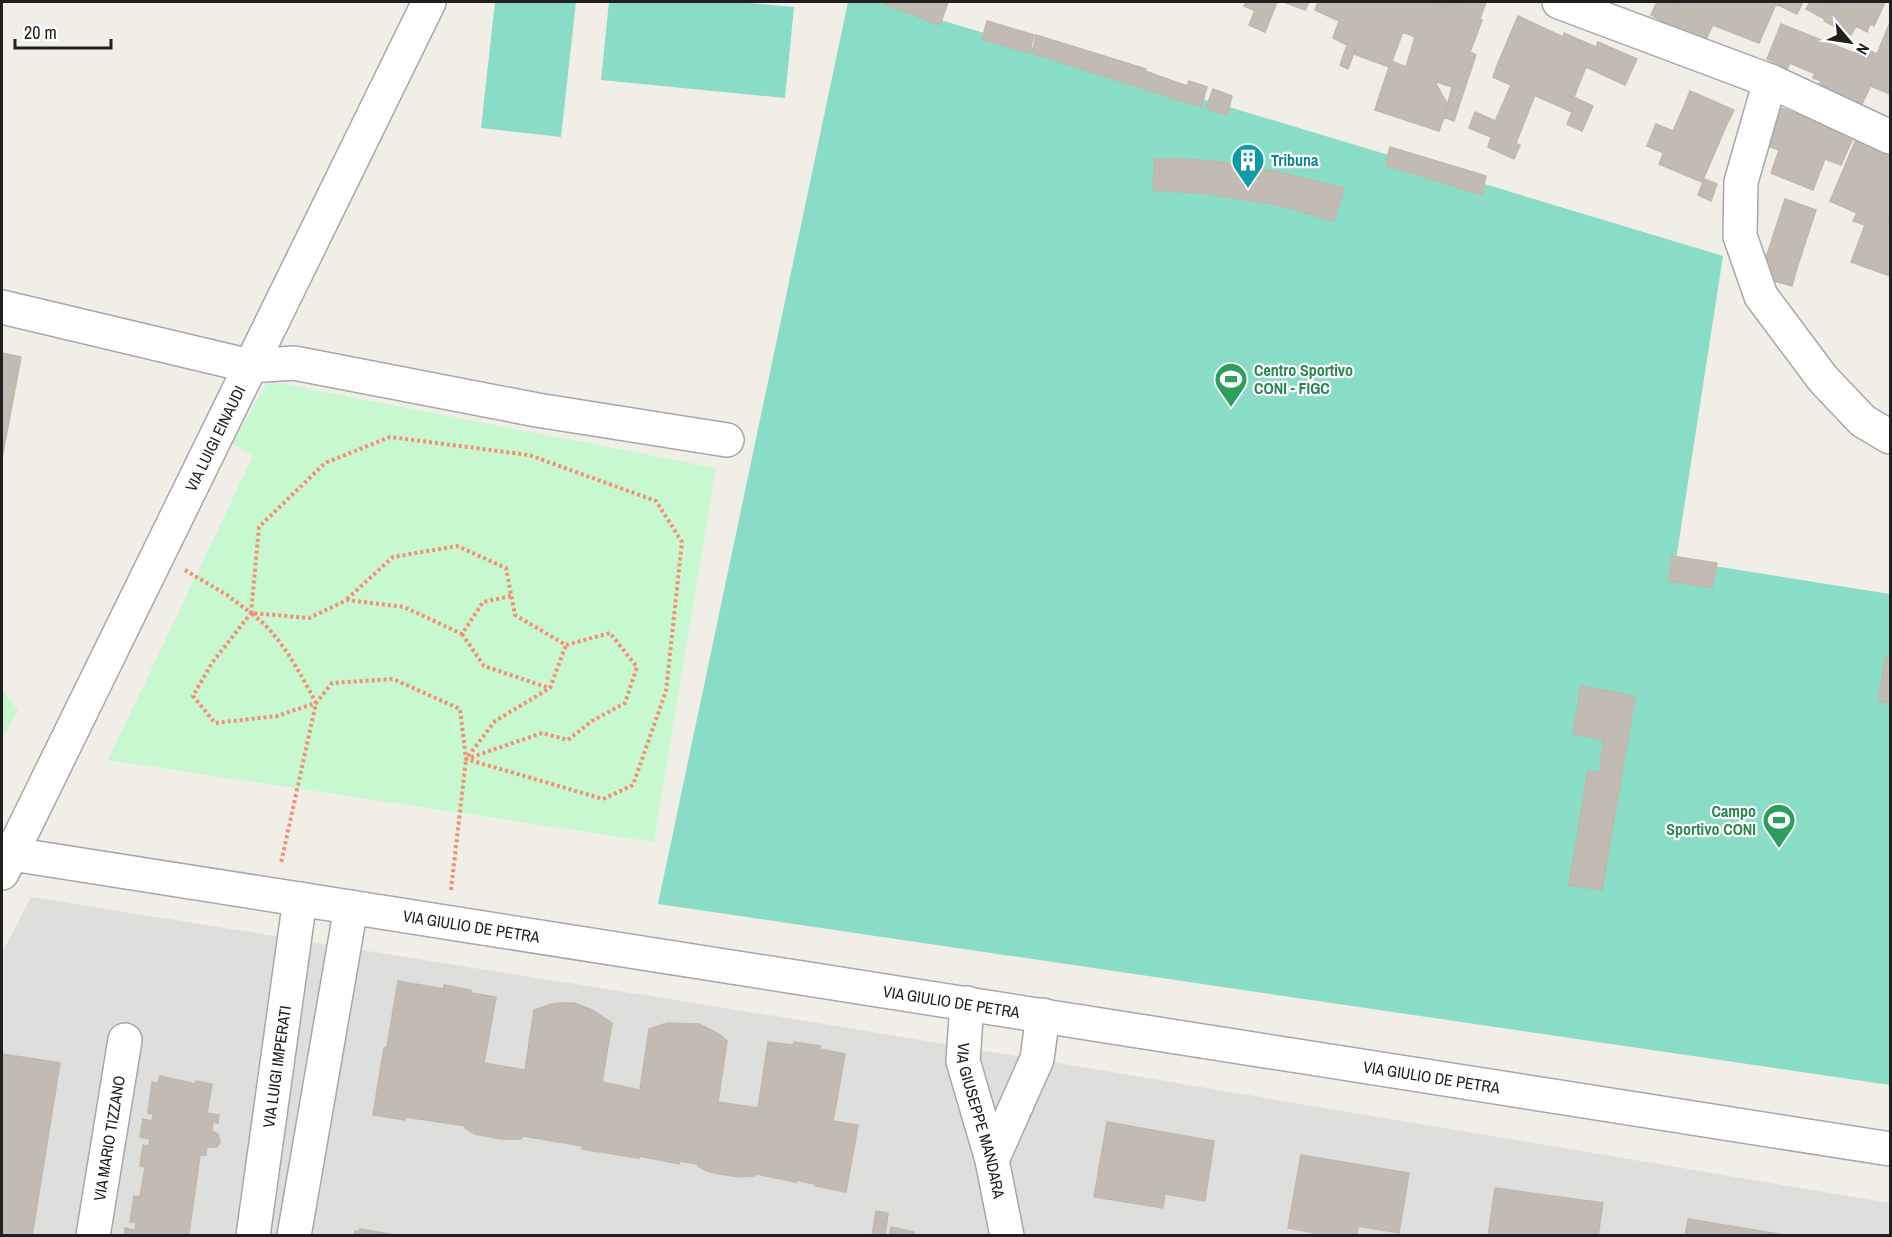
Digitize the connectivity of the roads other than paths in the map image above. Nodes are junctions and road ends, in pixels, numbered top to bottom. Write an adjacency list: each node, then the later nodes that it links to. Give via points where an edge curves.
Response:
1 (429, 2): 6 (street, VIA LUIGI EINAUDI)
2 (1559, 2): 3 (street)
3 (1770, 81): 4 (street); 7 (street, via 1741,182 1740,236 1761,296 1823,379 1863,421)
4 (1890, 137)
5 (2, 307): 6 (street)
6 (250, 366): 8 (street, via 294,363 537,410); 9 (street, VIA LUIGI EINAUDI)
7 (1890, 437)
8 (727, 440)
9 (7, 864): 10 (street, VIA GIULIO DE PETRA)
10 (287, 897): 11 (street, VIA GIULIO DE PETRA); 18 (street, VIA LUIGI IMPERATI)
11 (351, 907): 12 (street, VIA GIULIO DE PETRA); 19 (street)
12 (967, 1003): 13 (street, VIA GIULIO DE PETRA); 16 (street, VIA GIUSEPPE MANDARA, via 963,1061)
13 (1043, 1015): 15 (street, VIA GIULIO DE PETRA); 16 (street, via 1037,1059)
14 (125, 1040): 17 (street, VIA MARIO TIZZANO)
15 (1890, 1149)
16 (992, 1161): 20 (street, VIA GIUSEPPE MANDARA)
17 (93, 1236)
18 (253, 1236)
19 (294, 1236)
20 (1007, 1236)

